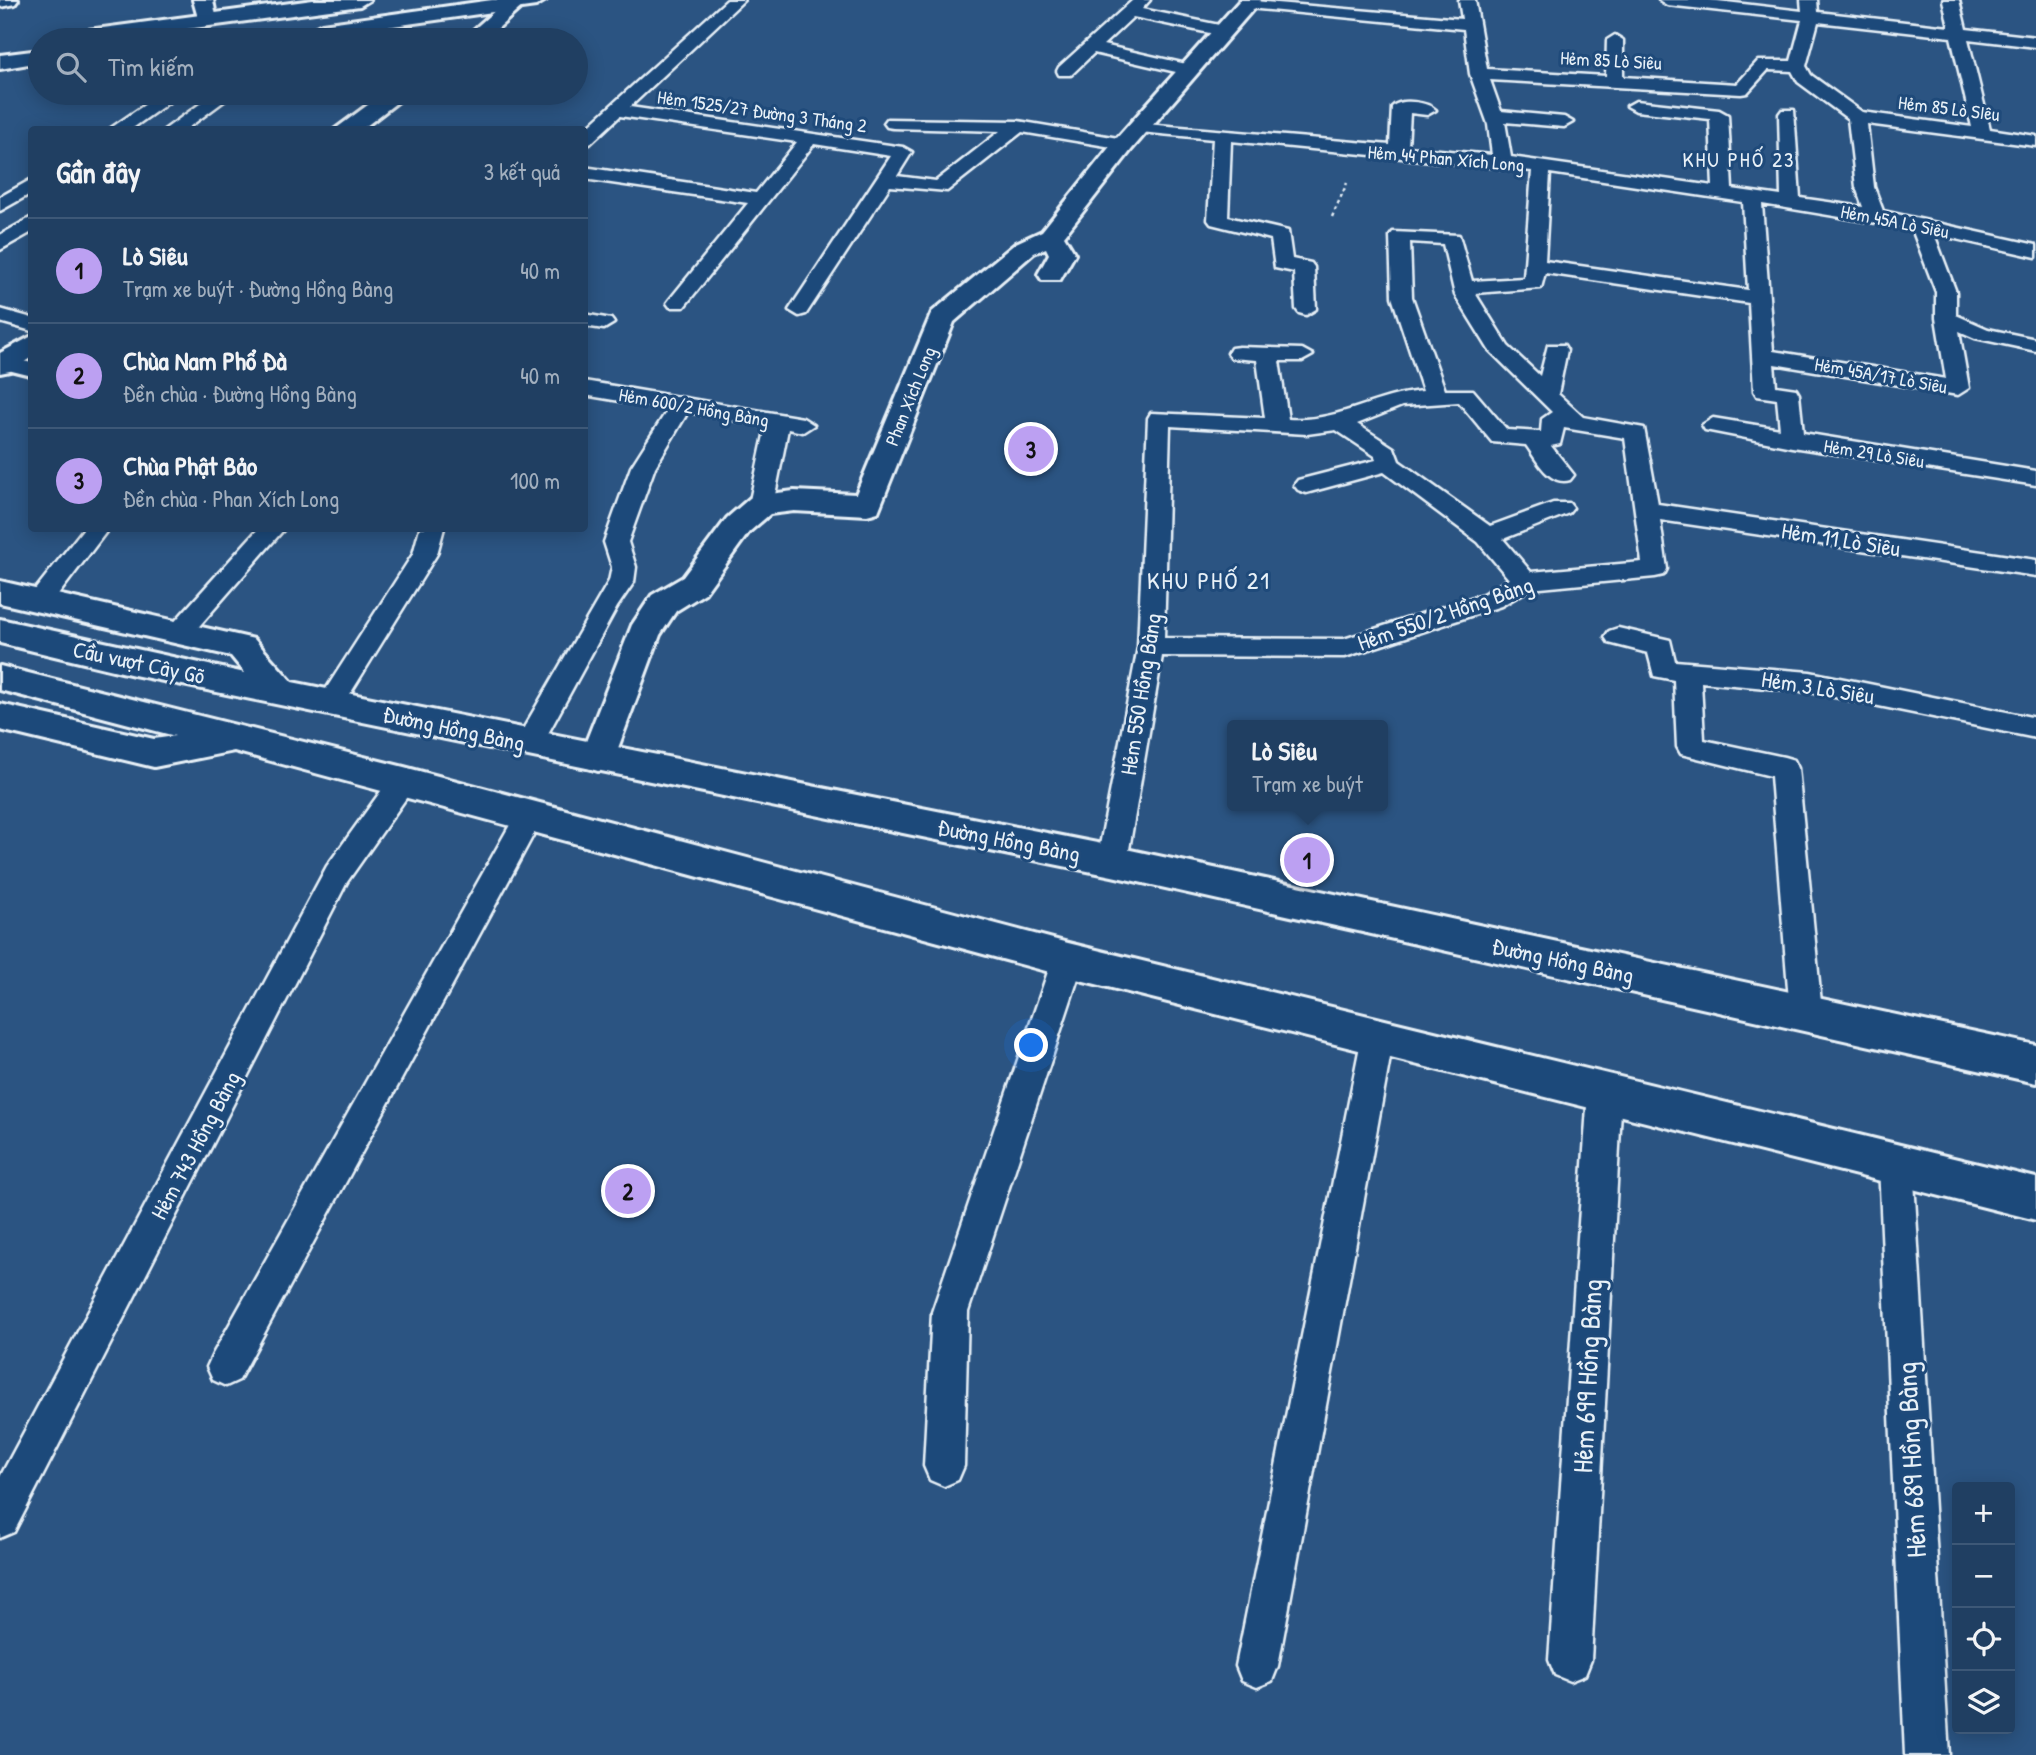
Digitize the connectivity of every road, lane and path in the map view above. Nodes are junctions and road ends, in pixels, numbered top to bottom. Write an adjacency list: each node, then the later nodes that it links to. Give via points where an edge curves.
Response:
1 (8, 0): 7 (main road)
2 (434, 0): 16 (main road)
3 (736, 0): 39 (lane)
4 (1467, 0): 14 (lane)
5 (1667, 0): 12 (lane)
6 (1951, 0): 20 (lane)
7 (0, 1)
8 (349, 1): 13 (main road)
9 (526, 1): 17 (main road); 18 (main road)
10 (1250, 2): 14 (lane, via 1383,25); 19 (main road, Phan Xích Long)
11 (1136, 5): 19 (lane); 24 (lane)
12 (1810, 9): 20 (lane); 28 (lane)
13 (205, 10): 15 (main road)
14 (1471, 25): 32 (lane)
15 (117, 28)
16 (235, 28)
17 (336, 28)
18 (489, 28)
19 (1224, 31): 29 (main road, Phan Xích Long)
20 (1961, 35): 22 (lane); 50 (lane)
21 (1615, 40): 34 (lane)
22 (2036, 42)
23 (28, 44): 25 (main road)
24 (1091, 47): 29 (lane); 31 (lane)
25 (0, 48)
26 (28, 58): 27 (main road)
27 (0, 62)
28 (1798, 66): 34 (lane, Hẻm 85 Lò Siêu, via 1764,65 1741,89); 43 (lane, via 1804,78)
29 (1189, 70): 52 (main road, Phan Xích Long)
30 (28, 71): 33 (main road)
31 (1065, 71)
32 (1479, 74): 34 (lane, Hẻm 85 Lò Siêu); 42 (lane)
33 (0, 75)
34 (1614, 80)
35 (155, 105): 46 (lane)
36 (209, 105): 47 (lane)
37 (381, 105): 48 (main road)
38 (1636, 106): 62 (lane, via 1719,115)
39 (614, 110): 51 (lane); 54 (lane, Hẻm 1525/27 Đường 3 Tháng 2)
40 (1427, 110): 56 (lane, via 1401,107)
41 (1788, 114): 65 (lane)
42 (1494, 116): 44 (lane); 57 (lane)
43 (1857, 117): 50 (lane, Hẻm 85 Lò SIêu); 67 (lane, via 1865,187)
44 (1564, 122)
45 (893, 123): 49 (lane, Hẻm 44 Phan Xích Long)
46 (123, 126)
47 (179, 126)
48 (351, 126)
49 (1018, 126): 52 (lane, Hẻm 44 Phan Xích Long); 60 (lane, via 940,187)
50 (1982, 132): 55 (lane, Hẻm 85 Lò SIêu)
51 (588, 136)
52 (1132, 136): 53 (lane, Hẻm 44 Phan Xích Long); 70 (main road, Phan Xích Long)
53 (1222, 136): 56 (lane, Hẻm 44 Phan Xích Long); 78 (lane, via 1218,220 1281,235 1282,264 1304,267)
54 (809, 139): 60 (lane, Hẻm 1525/27 Đường 3 Tháng 2, via 904,152); 64 (lane)
55 (2036, 141)
56 (1399, 153): 57 (lane, Hẻm 44 Phan Xích Long)
57 (1502, 161): 58 (lane, Hẻm 44 Phan Xích Long)
58 (1541, 167): 62 (lane, Hẻm 44 Phan Xích Long); 73 (lane)
59 (588, 174): 64 (lane)
60 (885, 180): 79 (lane)
61 (28, 188): 66 (lane)
62 (1723, 193): 63 (lane, Hẻm 44 Phan Xích Long)
63 (1752, 197): 65 (lane, Hẻm 45A Lò Siêu); 76 (lane)
64 (760, 199): 77 (lane)
65 (1791, 202): 67 (lane, Hẻm 45A Lò Siêu)
66 (0, 205)
67 (1875, 215): 68 (lane, Hẻm 45A Lò Siêu)
68 (1920, 224): 72 (lane, Hẻm 45A Lò Siêu); 81 (lane, Hẻm 45A/17 Lò Siêu, via 1946,292)
69 (28, 226): 71 (lane)
70 (1051, 236): 74 (main road, via 1062,254); 108 (main road, Phan Xích Long, via 1025,248 942,318 867,505 794,501)
71 (0, 244)
72 (2036, 251)
73 (1535, 266): 75 (lane, via 1534,284); 76 (lane)
74 (1051, 274)
75 (1463, 287): 93 (lane, via 1500,351); 94 (lane, via 1452,239 1400,236 1402,297)
76 (1758, 298): 89 (lane)
77 (677, 303)
78 (1306, 309)
79 (799, 310)
80 (0, 315): 82 (lane)
81 (1946, 318): 83 (lane, via 1982,334); 89 (lane, Hẻm 45A/17 Lò Siêu, via 1958,388)
82 (28, 324)
83 (2036, 345)
84 (28, 346): 90 (main road)
85 (1556, 350): 93 (lane)
86 (1239, 353): 87 (lane)
87 (1267, 354): 88 (lane); 101 (lane)
88 (1302, 355)
89 (1762, 355): 103 (lane, via 1765,391 1788,394)
90 (1, 363): 91 (lane)
91 (28, 369)
92 (588, 389): 95 (lane, Hẻm 600/2 Hồng Bàng)
93 (1547, 395): 98 (lane)
94 (1436, 397): 97 (lane, Hẻm 550 Hồng Bàng, via 1398,400); 102 (lane, Hẻm 550 Hồng Bàng, via 1465,395 1500,437)
95 (681, 406): 96 (lane, Hẻm 600/2 Hồng Bàng); 130 (lane, via 643,467 616,542 624,567 621,582)
96 (778, 421): 99 (lane, Hẻm 600/2 Hồng Bàng); 108 (lane)
97 (1340, 423): 101 (lane, Hẻm 550 Hồng Bàng); 104 (lane, via 1386,453)
98 (1576, 423): 102 (lane, via 1553,419 1552,439); 110 (lane, via 1636,433)
99 (803, 425)
100 (1713, 425): 103 (lane, Hẻm 29 Lò Siêu)
101 (1278, 426): 122 (lane, Hẻm 550 Hồng Bàng, via 1159,407)
102 (1532, 438): 105 (lane)
103 (1791, 440): 106 (lane, Hẻm 29 Lò Siêu)
104 (1388, 464): 107 (lane); 114 (lane)
105 (1562, 475)
106 (2036, 478)
107 (1306, 485)
108 (761, 505): 131 (main road, via 738,525 694,585 664,603 644,634)
109 (1561, 508): 114 (lane)
110 (1647, 510): 115 (lane, Hẻm 11 Lò Siêu); 116 (lane, Hẻm 550/2 Hồng Bàng, via 1656,569)
111 (94, 532): 118 (lane)
112 (270, 532): 120 (lane)
113 (430, 532): 126 (lane, via 425,554)
114 (1487, 536): 116 (lane)
115 (2036, 568)
116 (1525, 581): 122 (lane, Hẻm 550/2 Hồng Bàng, via 1492,600 1345,648)
117 (0, 592): 118 (main road)
118 (40, 601): 120 (main road)
119 (0, 631): 125 (main road, Cầu vượt Cây Gõ, via 134,663)
120 (178, 634): 125 (main road, via 242,647)
121 (1618, 637): 123 (lane, Hẻm 3 Lò Siêu, via 1661,647 1663,669)
122 (1151, 647): 134 (lane, Hẻm 550 Hồng Bàng)
123 (1687, 671): 128 (lane, Hẻm 3 Lò Siêu, via 1811,682); 136 (lane, via 1691,747 1784,768)
124 (0, 678): 129 (main road, Cầu vượt Cây Gõ)
125 (279, 690): 126 (main road, Đường Hồng Bàng)
126 (330, 703): 130 (main road, Đường Hồng Bàng)
127 (0, 717): 129 (main road, via 154,753)
128 (2036, 728)
129 (240, 738): 132 (main road)
130 (529, 743): 131 (main road, Đường Hồng Bàng)
131 (598, 757): 134 (main road, Đường Hồng Bàng)
132 (404, 781): 133 (main road); 144 (lane, Hẻm 743 Hồng Bàng, via 337,874)
133 (530, 815): 135 (main road); 142 (lane)
134 (1112, 860): 136 (main road, Đường Hồng Bàng)
135 (1068, 960): 137 (main road); 143 (lane, via 950,1312)
136 (1806, 1013): 138 (main road, Đường Hồng Bàng)
137 (1378, 1036): 139 (main road); 146 (lane)
138 (2036, 1064)
139 (1605, 1092): 140 (main road); 145 (lane, Hẻm 699 Hồng Bàng)
140 (1896, 1164): 141 (main road); 147 (lane, Hẻm 689 Hồng Bàng)
141 (2036, 1199)
142 (226, 1367)
143 (944, 1466)
144 (0, 1518)
145 (1570, 1660)
146 (1257, 1666)
147 (1927, 1755)

